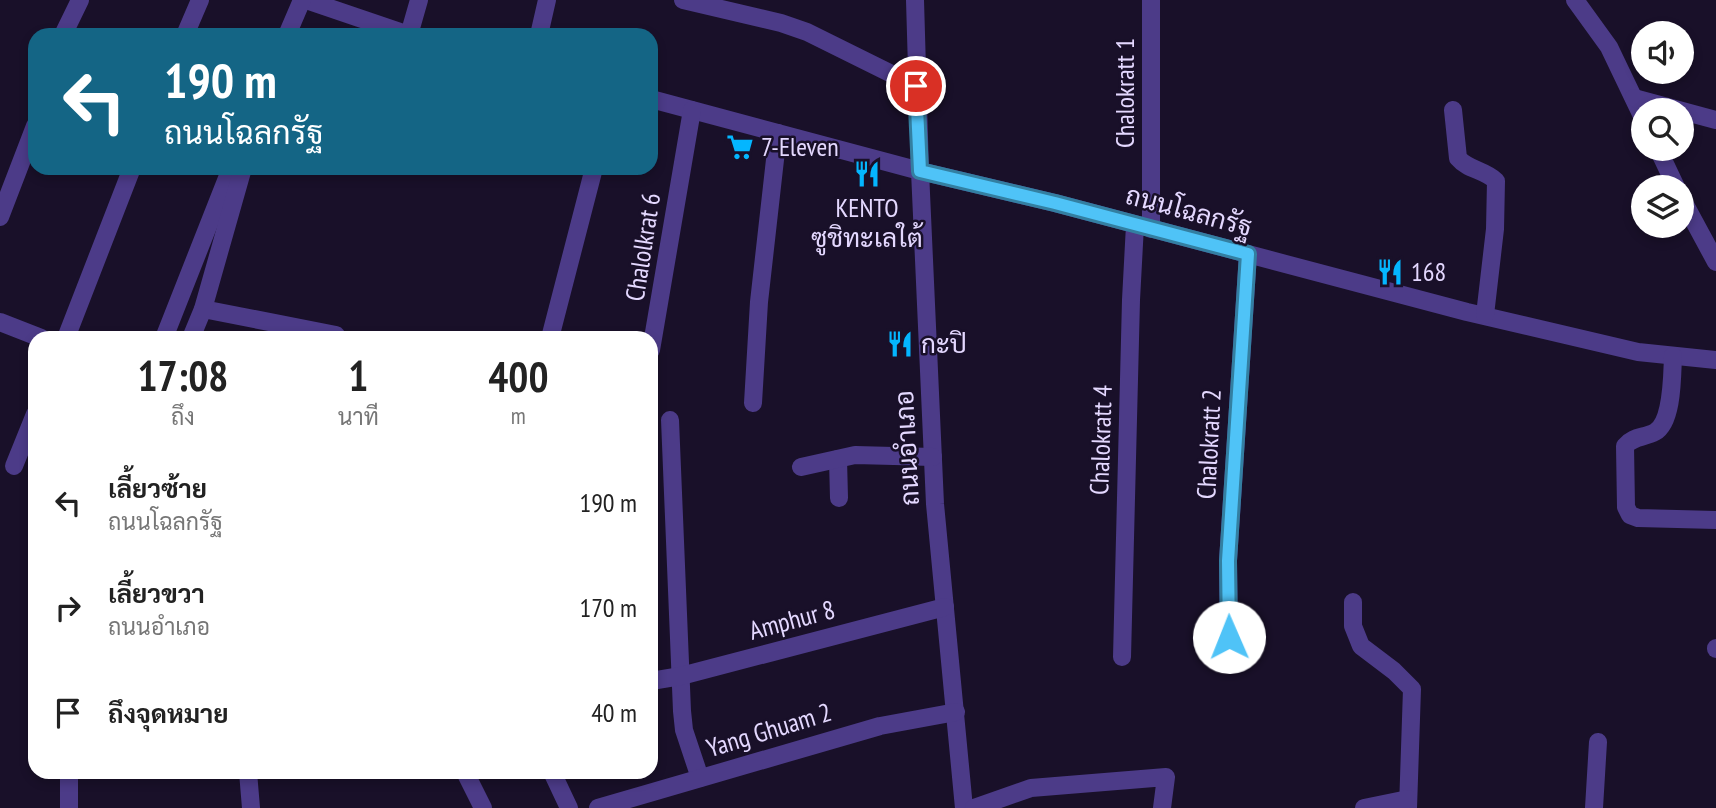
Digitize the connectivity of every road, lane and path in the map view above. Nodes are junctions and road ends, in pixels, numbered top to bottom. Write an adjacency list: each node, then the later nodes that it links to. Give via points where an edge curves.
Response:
1 (80, 0): 10 (street)
2 (200, 0): 11 (street)
3 (419, 0): 14 (street)
4 (547, 0): 15 (street)
5 (683, 0): 16 (street, via 807,32)
6 (915, 0): 16 (street, ถนนอำเภอ)
7 (1151, 0): 32 (street, Chalokratt 1)
8 (1575, 0): 17 (street, via 1609,47)
9 (314, 1): 12 (street); 13 (street)
10 (66, 28)
11 (189, 28)
12 (293, 28)
13 (365, 28)
14 (411, 28)
15 (541, 28)
16 (916, 86): 25 (street, ถนนอำเภอ)
17 (1634, 98)
18 (658, 101): 19 (street, ถนนโฉลกรัฐ)
19 (692, 110): 23 (street, ถนนโฉลกรัฐ); 43 (street, Chalolkrat 6)
20 (1453, 110): 36 (street, via 1458,158 1496,181)
21 (1694, 114): 22 (street)
22 (1716, 120)
23 (778, 133): 25 (street, ถนนโฉลกรัฐ); 47 (street)
24 (28, 144): 30 (street)
25 (920, 171): 32 (street, ถนนโฉลกรัฐ); 50 (street, ถนนอำเภอ)
26 (129, 175): 38 (street)
27 (228, 175): 39 (street)
28 (241, 175): 35 (street)
29 (592, 175): 42 (street)
30 (0, 217)
31 (1694, 221): 34 (street)
32 (1143, 227): 33 (street, ถนนโฉลกรัฐ); 59 (street, Chalokratt 4)
33 (1248, 254): 36 (street, ถนนโฉลกรัฐ); 58 (street, Chalokratt 2, via 1228,561)
34 (1716, 262)
35 (203, 309): 40 (street); 41 (street)
36 (1485, 315): 45 (street, ถนนโฉลกรัฐ, via 1638,352)
37 (0, 322): 44 (street)
38 (69, 331)
39 (167, 331)
40 (194, 331)
41 (316, 331)
42 (552, 331)
43 (655, 331)
44 (28, 333)
45 (1673, 356): 46 (street, ถนนโฉลกรัฐ); 55 (street, via 1662,426 1625,446 1626,507 1638,518)
46 (1716, 360)
47 (753, 403)
48 (670, 420): 60 (street)
49 (28, 431): 52 (street)
50 (933, 457): 51 (street, via 855,455); 57 (street, ถนนอำเภอ)
51 (838, 459): 53 (street); 54 (street)
52 (14, 466)
53 (801, 467)
54 (839, 498)
55 (1716, 520)
56 (1353, 601): 69 (street, via 1353,626 1360,646 1412,689)
57 (945, 607): 60 (street, Amphur 8); 62 (street, ถนนอำเภอ)
58 (1229, 637)
59 (1122, 657)
60 (681, 676): 61 (street, Amphur 8); 64 (street, via 684,730)
61 (658, 680)
62 (956, 712): 64 (street, Yang Ghuam 2, via 880,726); 75 (street, ถนนอำเภอ)
63 (1598, 742): 79 (street)
64 (700, 778): 74 (street, Yang Ghuam 2)
65 (69, 779): 70 (street)
66 (249, 779): 71 (street)
67 (468, 779): 72 (street)
68 (555, 779): 73 (street)
69 (1408, 804): 78 (street)
70 (69, 808)
71 (251, 808)
72 (483, 808)
73 (569, 808)
74 (598, 808)
75 (964, 808)
76 (974, 808): 77 (street, via 1031,788 1166,777)
77 (1162, 808)
78 (1364, 808)
79 (1594, 808)

